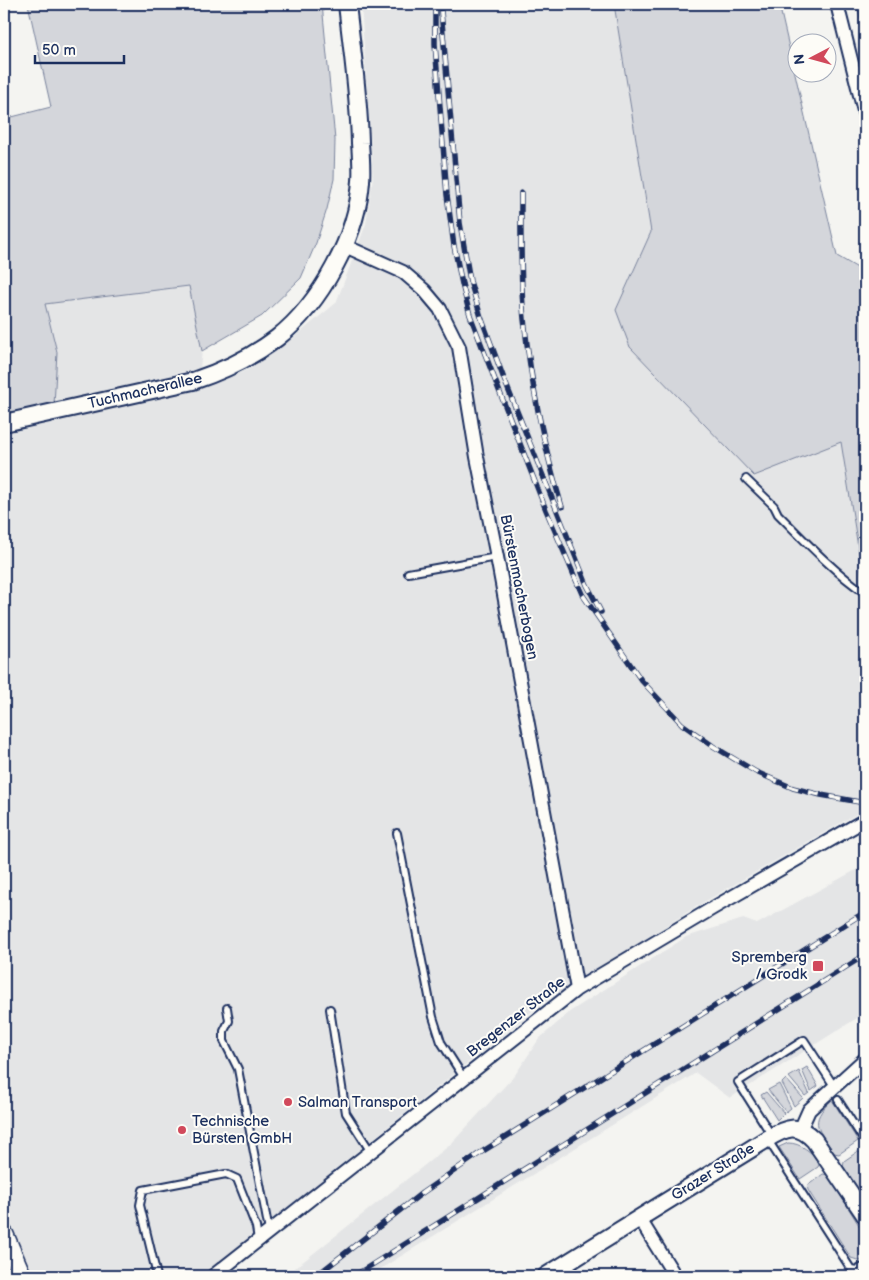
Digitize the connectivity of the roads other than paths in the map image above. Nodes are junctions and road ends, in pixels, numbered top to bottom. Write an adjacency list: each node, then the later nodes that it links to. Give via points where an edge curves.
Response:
1 (347, 4): 4 (street, Tuchmacherallee, via 360,116 362,180 356,216)
2 (837, 4): 3 (street)
3 (865, 116)
4 (345, 246): 5 (street, Tuchmacherallee, via 316,295 284,331 249,356 193,381); 7 (street, Bürstenmacherbogen, via 403,272 424,290 440,309 459,347)
5 (4, 424)
6 (746, 479): 9 (lane, via 824,560)
7 (497, 558): 8 (lane); 12 (street, Bürstenmacherbogen)
8 (408, 573)
9 (865, 593)
10 (865, 820): 12 (street, Bregenzer Straße)
11 (397, 833): 16 (lane, via 433,1018 441,1042)
12 (577, 989): 16 (street, Bregenzer Straße)
13 (226, 1008): 25 (lane, via 229,1021 224,1041 238,1068)
14 (330, 1008): 22 (lane, via 346,1113)
15 (865, 1059): 17 (street)
16 (464, 1078): 22 (street, Bregenzer Straße)
17 (834, 1086): 19 (street, via 809,1110); 20 (lane, via 804,1040 738,1082)
18 (838, 1100): 21 (lane)
19 (800, 1130): 20 (street, Grazer Straße, via 788,1128); 23 (street, via 814,1140)
20 (771, 1141): 24 (street, Grazer Straße); 28 (lane, via 852,1269)
21 (865, 1142)
22 (370, 1152): 25 (street, Bregenzer Straße)
23 (865, 1215)
24 (639, 1218): 32 (street, Grazer Straße); 33 (street)
25 (270, 1232): 27 (street, Bregenzer Straße)
26 (4, 1234): 29 (main road)
27 (258, 1240): 30 (lane, via 237,1179 226,1174 143,1190 140,1205); 31 (street, Bregenzer Straße)
28 (865, 1266)
29 (22, 1276)
30 (157, 1276)
31 (213, 1276)
32 (546, 1276)
33 (675, 1276)

